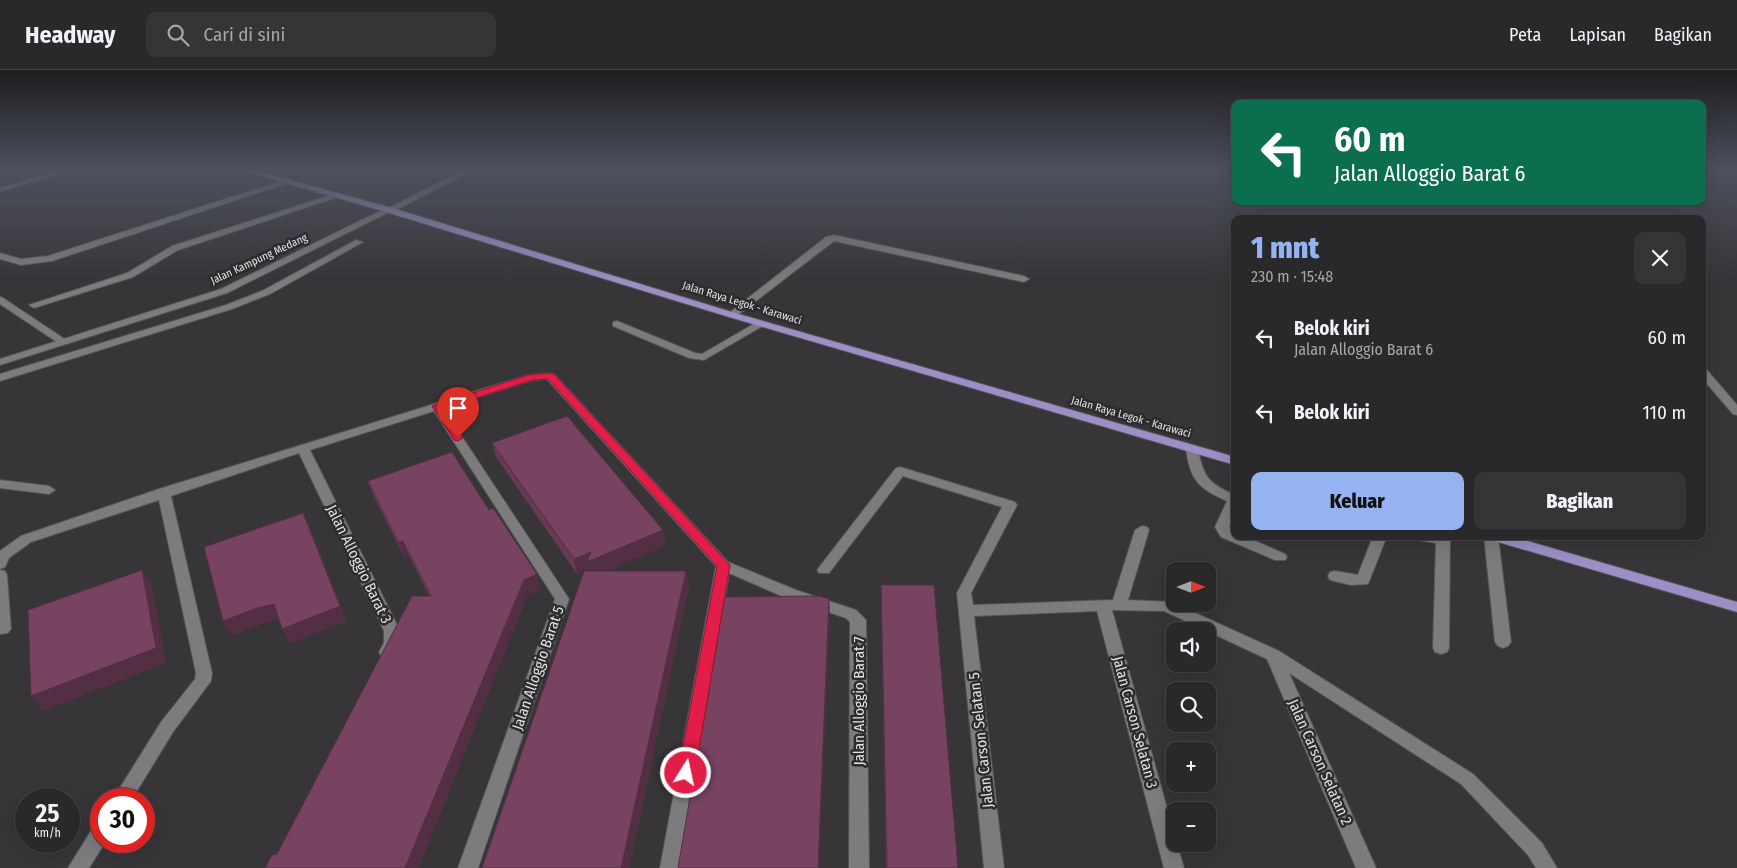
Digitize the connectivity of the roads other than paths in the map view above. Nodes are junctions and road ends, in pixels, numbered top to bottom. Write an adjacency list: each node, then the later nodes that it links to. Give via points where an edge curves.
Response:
1 (213, 206): 7 (street, via 49,260 21,262)
2 (305, 206): 10 (street, via 175,248 130,275)
3 (375, 206): 5 (main road, Jalan Raya Legok - Karawaci)
4 (397, 206): 5 (street, Jalan Kampung Medang)
5 (389, 210): 11 (main road, Jalan Raya Legok - Karawaci); 14 (street, Jalan Kampung Medang, via 224,291)
6 (359, 242): 17 (street, via 267,292 229,307)
7 (0, 256)
8 (1024, 279): 11 (street, via 829,238)
9 (0, 300): 14 (street)
10 (34, 306)
11 (732, 315): 13 (main road, Jalan Raya Legok - Karawaci)
12 (617, 324): 13 (street, via 693,356 704,357)
13 (761, 324): 21 (main road, Jalan Raya Legok - Karawaci)
14 (64, 342): 15 (street, Jalan Kampung Medang)
15 (0, 362)
16 (1706, 376): 19 (street)
17 (0, 378)
18 (437, 406): 20 (street); 37 (street, via 545,375 551,377); 52 (street, Jalan Alloggio Barat 5, via 562,599)
19 (1737, 412)
20 (303, 448): 25 (street); 48 (street, Jalan Alloggio Barat 3, via 392,631 392,643)
21 (1192, 449): 22 (main road, Jalan Raya Legok - Karawaci); 26 (street, via 1194,467 1200,480 1208,489)
22 (1231, 460)
23 (0, 484): 24 (street)
24 (49, 490)
25 (164, 492): 36 (street, via 26,539 4,556); 49 (street, via 204,673 203,681 167,727)
26 (1231, 498)
27 (1231, 508): 29 (street, via 1222,527)
28 (1142, 530): 41 (street)
29 (1231, 536)
30 (1240, 540): 35 (street)
31 (1378, 540): 40 (street, via 1363,580)
32 (1443, 540): 46 (street)
33 (1492, 540): 45 (street)
34 (1506, 540): 42 (main road)
35 (1280, 557)
36 (0, 564)
37 (723, 565): 53 (street); 54 (street, Jalan Alloggio Barat 7, via 791,594 851,614 858,620)
38 (824, 570): 43 (street, Jalan Carson Selatan 5, via 900,471 1010,505 964,593)
39 (0, 575): 44 (street)
40 (1335, 576)
41 (1111, 605): 43 (street); 47 (street, via 1166,606); 56 (street, Jalan Carson Selatan 3)
42 (1737, 607)
43 (967, 611): 55 (street, Jalan Carson Selatan 5)
44 (3, 629)
45 (1503, 642)
46 (1441, 648)
47 (1273, 655): 57 (street, Jalan Carson Selatan 2); 58 (street, via 1467,780 1535,849)
48 (380, 666)
49 (129, 788)
50 (90, 849): 51 (street)
51 (78, 868)
52 (468, 868)
53 (670, 868)
54 (859, 868)
55 (994, 868)
56 (1174, 868)
57 (1366, 868)
58 (1547, 868)

